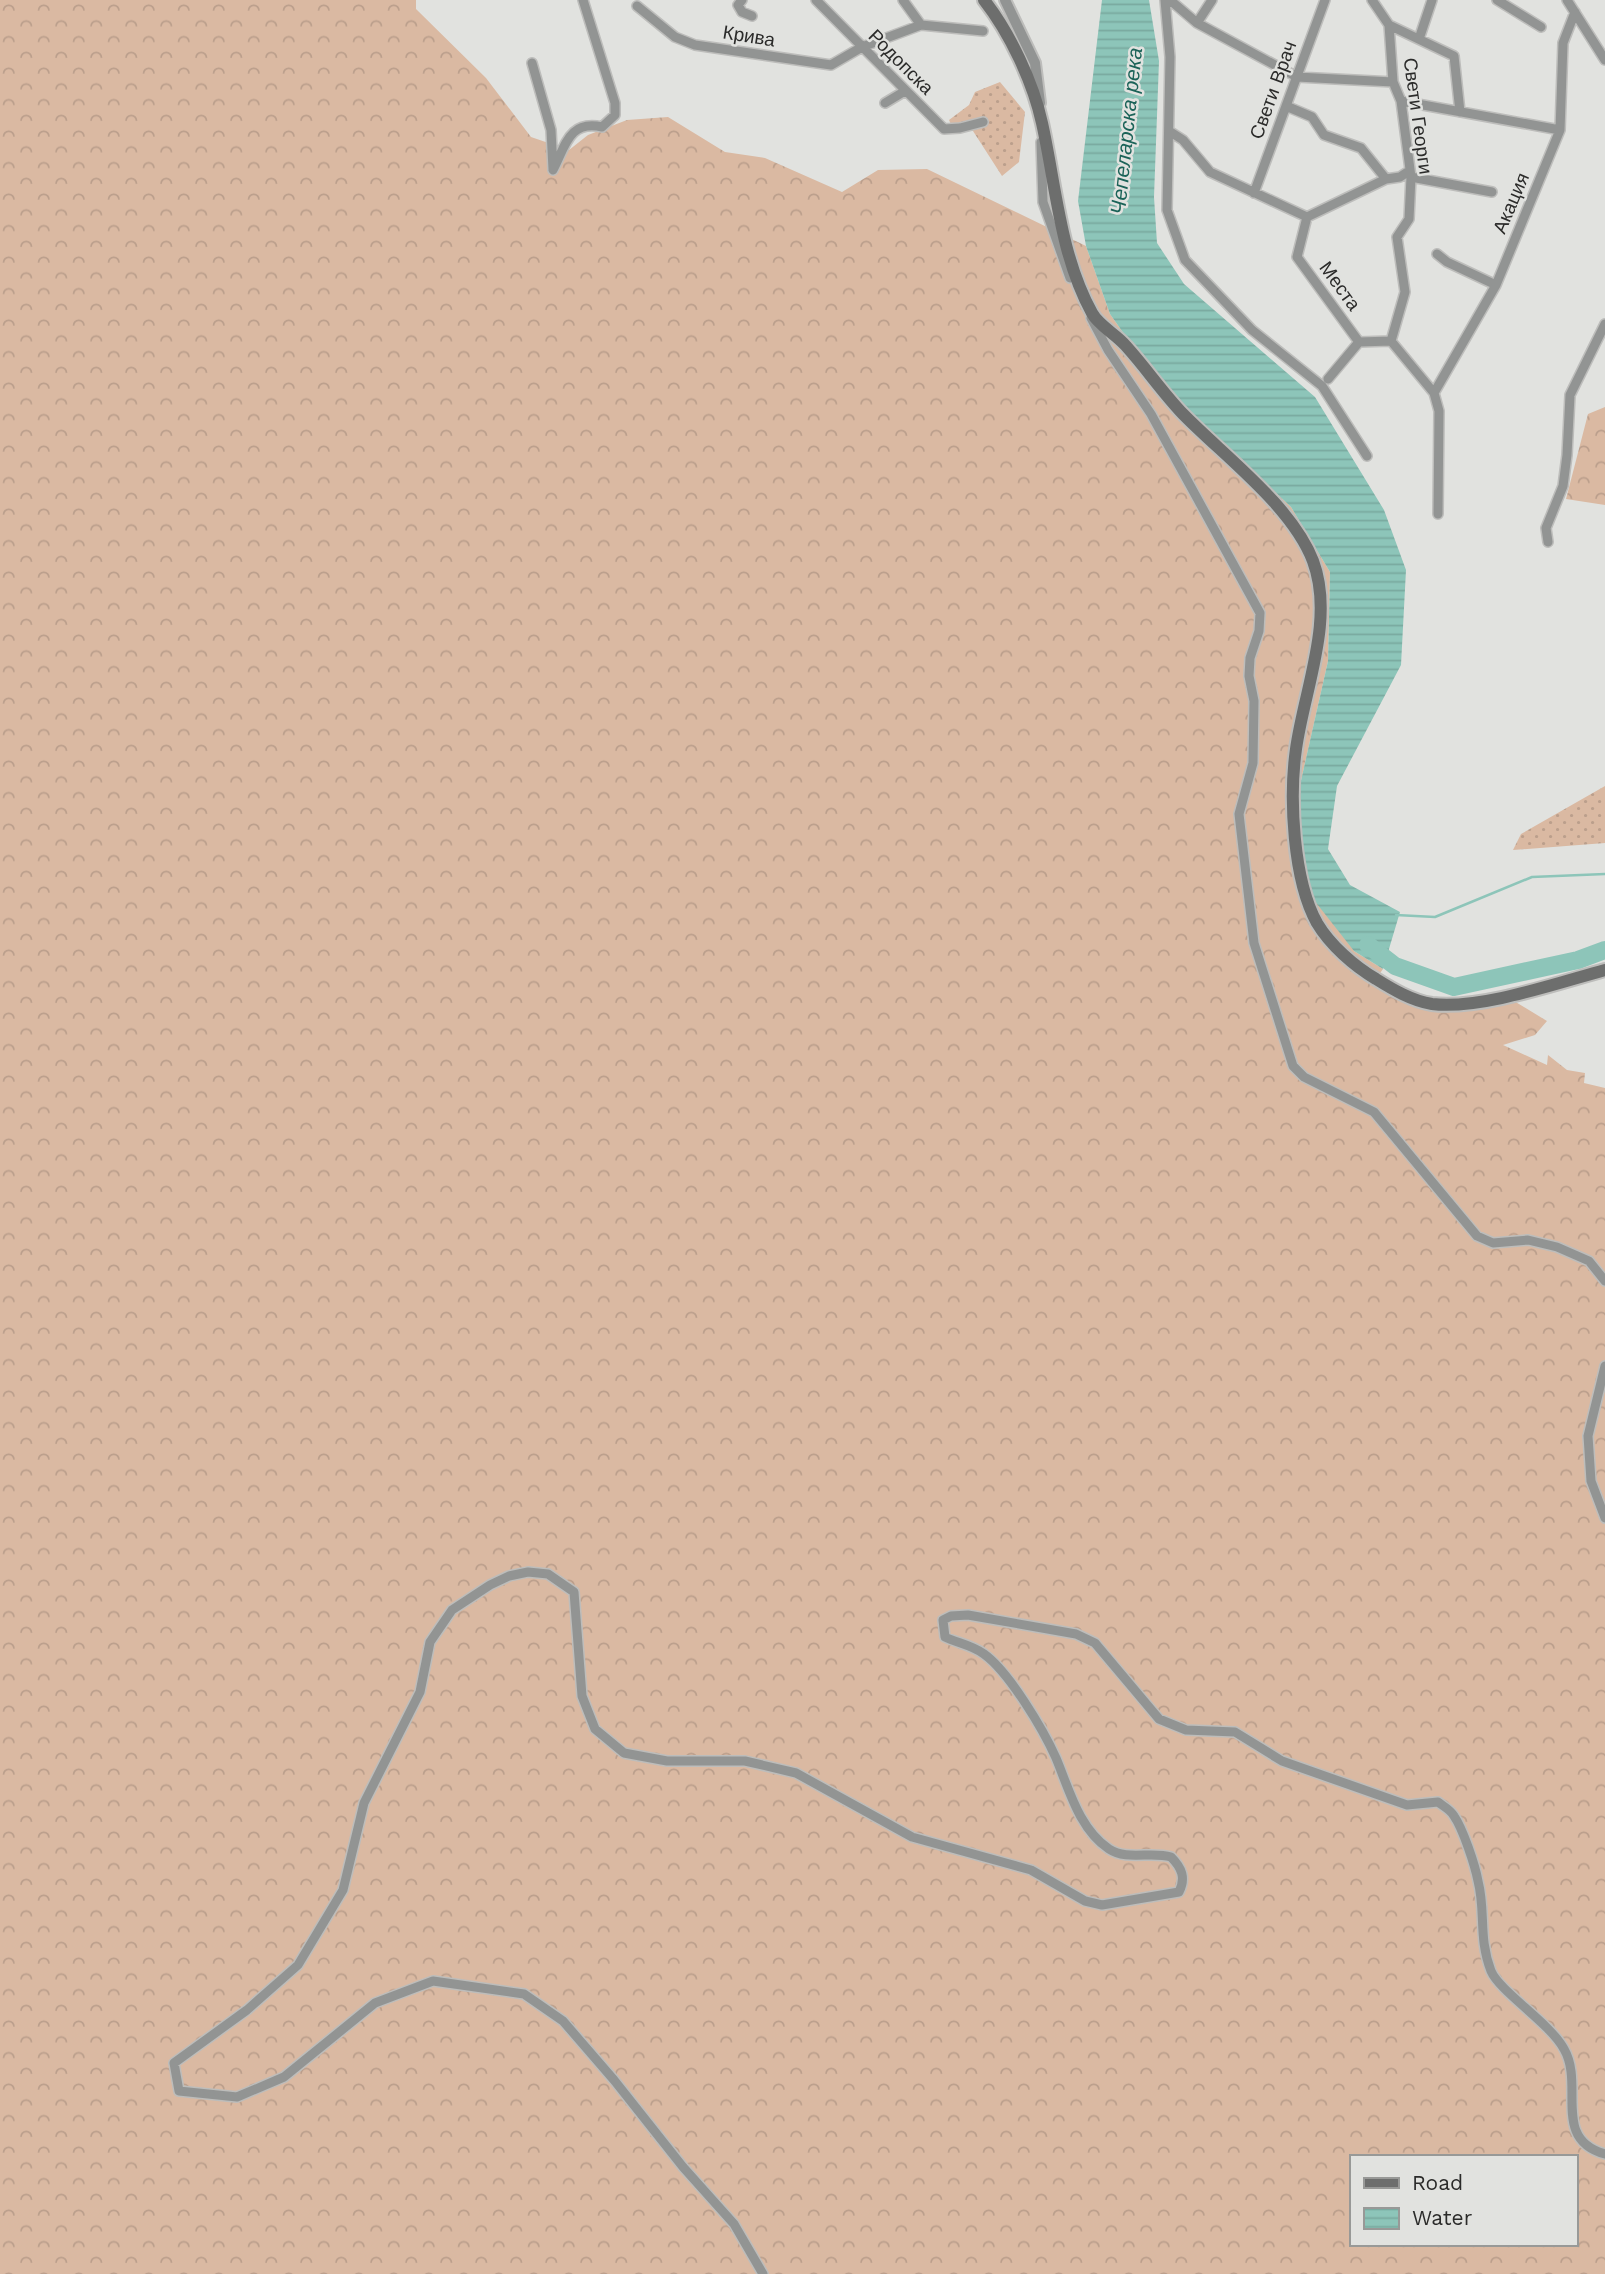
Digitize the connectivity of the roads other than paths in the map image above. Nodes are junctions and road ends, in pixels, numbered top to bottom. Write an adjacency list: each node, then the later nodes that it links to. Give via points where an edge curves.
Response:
1 (583, 0): 25 (street, via 615,115 603,127 579,127 554,170 551,130)
2 (742, 0): 16 (street, via 738,5 742,12)
3 (816, 0): 23 (street, Родопска)
4 (903, 0): 18 (street)
5 (984, 0): 33 (main road, via 1022,67)
6 (1005, 0): 33 (street, via 1035,63)
7 (1168, 0): 17 (street); 36 (street)
8 (1212, 0): 17 (street)
9 (1325, 0): 26 (street, Свети Врач)
10 (1372, 0): 19 (street, Свети Георги)
11 (1432, 0): 22 (street)
12 (1497, 0): 20 (street)
13 (1567, 0): 15 (street)
14 (637, 6): 23 (street, Крива, via 675,37 695,45 831,65)
15 (1575, 12): 24 (street); 35 (street, Акация, via 1563,43)
16 (752, 16)
17 (1197, 23): 26 (street)
18 (921, 25): 21 (street); 23 (street, Крива)
19 (1389, 25): 22 (street); 27 (street, Свети Георги)
20 (1541, 27)
21 (984, 31)
22 (1419, 39): 32 (street, via 1454,56)
23 (862, 47): 28 (street, Родопска)
24 (1605, 60)
25 (532, 63)
26 (1297, 77): 27 (street); 31 (street, Свети Врач)
27 (1394, 82): 29 (street, Свети Георги)
28 (905, 91): 30 (street); 34 (street, Родопска, via 944,129)
29 (1401, 101): 32 (street); 37 (street, Свети Георги)
30 (885, 103)
31 (1286, 106): 38 (street, via 1312,117 1324,135 1361,148); 40 (street, Свети Врач)
32 (1460, 112): 35 (street)
33 (1041, 120): 52 (main road, via 1054,199 1093,317 1126,345 1174,404 1278,508 1313,562 1320,620 1296,750 1294,789 1301,872 1319,926 1368,974 1396,992 1431,1004 1479,1001); 53 (street, via 1043,201 1072,283 1108,350 1151,414 1260,613 1249,676 1254,701 1253,763 1239,814 1254,943 1293,1066 1304,1077 1374,1112 1477,1236 1493,1243 1528,1240 1558,1247 1589,1261)
34 (983, 122)
35 (1560, 130): 43 (street, Акация)
36 (1169, 131): 40 (street, via 1183,140 1210,172); 49 (street, via 1167,210 1185,260 1252,330 1322,386)
37 (1410, 174): 38 (street); 39 (street); 45 (street, Свети Георги, via 1409,219 1397,237 1405,292)
38 (1386, 178): 41 (street)
39 (1492, 192)
40 (1254, 193): 41 (street)
41 (1307, 217): 46 (street, Места, via 1297,257)
42 (1437, 254): 43 (street)
43 (1496, 285): 48 (street, Акация)
44 (1605, 324): 51 (street, via 1570,396 1563,486 1546,527)
45 (1391, 341): 46 (street); 48 (street)
46 (1359, 342): 47 (street)
47 (1328, 379)
48 (1434, 393): 50 (street, via 1439,411)
49 (1367, 456)
50 (1438, 514)
51 (1548, 542)
52 (1605, 970)
53 (1605, 1281)
54 (1605, 1366): 55 (street, via 1588,1436 1591,1481)
55 (1605, 1518)
56 (1605, 2154): 57 (street, via 1592,2151 1576,2131 1570,2115 1574,2085 1565,2050 1492,1974 1480,1933 1479,1882 1454,1815 1438,1802 1407,1805 1282,1760 1235,1732 1186,1730 1159,1719 1110,1657 1076,1634 951,1616 943,1620 945,1637 977,1649 997,1666 1043,1731 1076,1808 1096,1836 1120,1854 1171,1857 1184,1882 1179,1892 1167,1896 1102,1905 1085,1901 1031,1870 912,1837 796,1773 746,1760 667,1761 624,1753 595,1729 582,1696 574,1592 548,1574 509,1576 452,1610 430,1642 421,1692 364,1803 343,1890 298,1965 247,2010 174,2063 179,2091 237,2096 285,2077 375,2003 433,1981 524,1994 563,2021 614,2080 734,2224)
57 (763, 2274)

